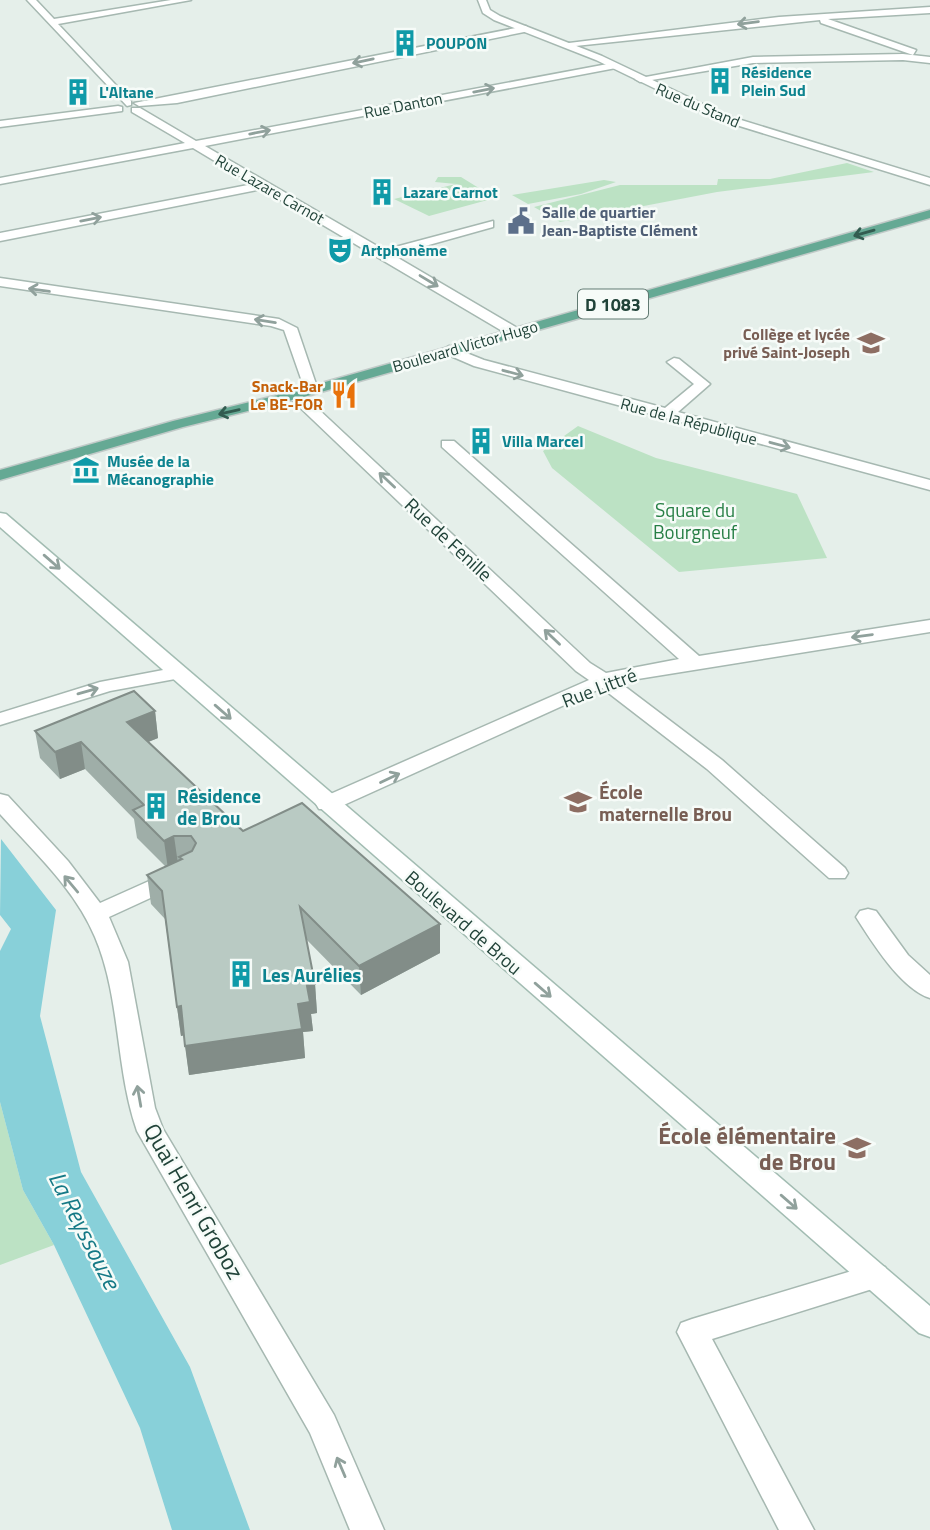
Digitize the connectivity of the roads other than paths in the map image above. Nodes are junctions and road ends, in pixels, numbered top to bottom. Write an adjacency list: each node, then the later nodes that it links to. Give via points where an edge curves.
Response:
1 (31, 0): 6 (street, Rue Lazare Carnot)
2 (187, 0): 6 (street)
3 (482, 0): 7 (street, Rue du Stand, via 491,15)
4 (930, 10): 5 (street)
5 (816, 17): 8 (street, one-way to 8); 9 (street)
6 (52, 22): 12 (street, Rue Lazare Carnot)
7 (526, 29): 8 (street, Rue du Stand); 12 (street, one-way to 12)
8 (566, 44): 10 (street, Rue du Stand)
9 (925, 59): 11 (street, via 740,61)
10 (613, 66): 11 (street, Rue du Stand); 14 (street, Rue Danton, one-way to 10)
11 (640, 79): 16 (street, Rue du Stand, via 734,122)
12 (130, 106): 13 (street); 14 (street, Rue Lazare Carnot)
13 (0, 124)
14 (193, 144): 15 (street, Rue Danton); 17 (street, Rue Lazare Carnot)
15 (0, 181)
16 (930, 183)
17 (264, 185): 20 (street, one-way to 17); 21 (street, Rue Lazare Carnot)
18 (930, 214): 23 (main road, Boulevard Victor Hugo / D 1083, one-way to 23)
19 (489, 224): 21 (street)
20 (0, 237)
21 (384, 254): 23 (street, Rue Lazare Carnot, one-way to 23)
22 (0, 282): 26 (street, one-way to 22, via 290,328 274,322)
23 (514, 332): 24 (main road, Boulevard Victor Hugo / D 1083)
24 (449, 350): 26 (main road, Boulevard Victor Hugo / D 1083); 27 (street, Rue de la République, one-way to 27, via 479,363)
25 (674, 362): 27 (street, via 704,384)
26 (303, 393): 29 (main road, Boulevard Victor Hugo / D 1083, one-way to 29); 35 (street, Rue de Fenille, one-way to 26, via 583,667)
27 (666, 415): 30 (street, Rue de la République, one-way to 30)
28 (448, 444): 33 (street)
29 (0, 475)
30 (930, 485)
31 (0, 518): 34 (street, Boulevard de Brou, one-way to 34)
32 (930, 626): 33 (street, Rue Littré, one-way to 33)
33 (693, 661): 35 (street, Rue Littré)
34 (179, 673): 36 (street, one-way to 34, via 107,686); 38 (street, Boulevard de Brou, one-way to 38)
35 (604, 680): 38 (street, Rue Littré, one-way to 35); 40 (street, Rue de Fenille, via 730,777)
36 (0, 719)
37 (0, 801): 41 (street, Quai Henri Groboz, one-way to 37)
38 (327, 804): 44 (street, Boulevard de Brou, one-way to 44)
39 (186, 872): 41 (street)
40 (837, 873)
41 (96, 914): 47 (street, Quai Henri Groboz, one-way to 41, via 323,1425 150,1131 141,1109 118,972)
42 (868, 917): 43 (street, via 898,961)
43 (930, 989)
44 (875, 1276): 45 (street, Boulevard de Brou); 46 (street, via 692,1332)
45 (930, 1324)
46 (795, 1527)
47 (367, 1530)

